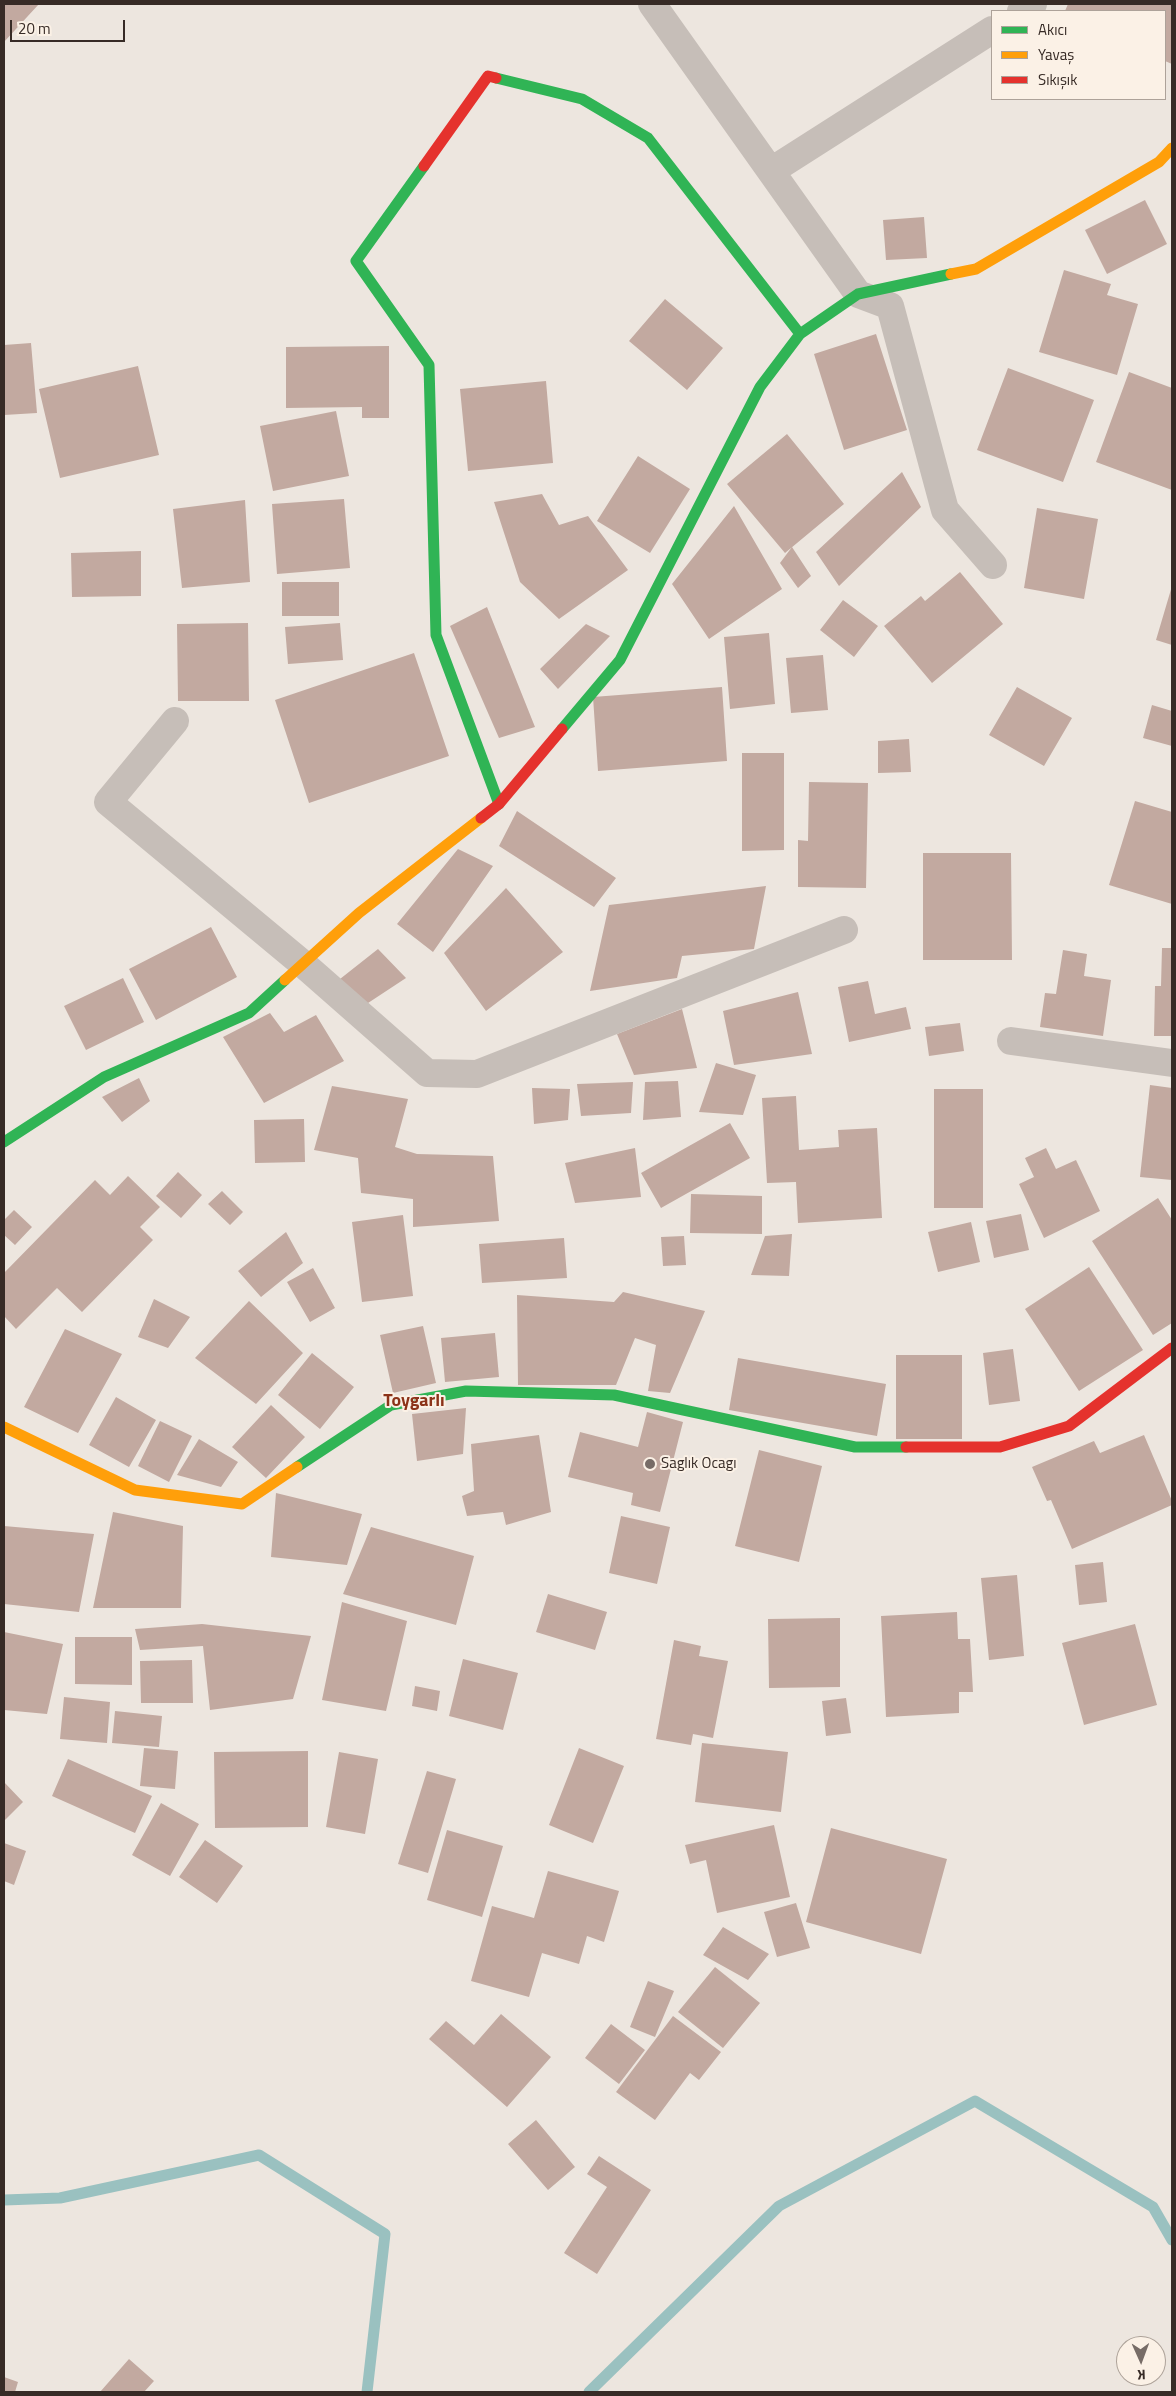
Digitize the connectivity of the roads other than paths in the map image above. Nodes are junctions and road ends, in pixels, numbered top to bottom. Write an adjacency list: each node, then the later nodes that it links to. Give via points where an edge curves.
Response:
1 (652, 4): 4 (street)
2 (991, 31): 4 (street)
3 (1172, 148): 5 (street, via 1159,162 976,269)
4 (771, 171): 5 (street)
5 (858, 294): 6 (street); 7 (street, via 890,306 945,510)
6 (800, 334): 9 (street, via 760,387 620,660); 9 (street, via 648,138 582,99 488,76 356,261 429,366 436,635)
7 (993, 565)
8 (176, 721): 11 (street, via 108,802)
9 (499, 804): 11 (street, via 359,913)
10 (844, 930): 11 (street, via 477,1074 427,1073)
11 (303, 964): 14 (street, via 249,1013 104,1078)
12 (1011, 1041): 13 (street)
13 (1172, 1063)
14 (4, 1142)
15 (1172, 1348): 16 (street, via 1069,1426 1000,1447 855,1447 614,1395 466,1391 391,1405 242,1504 135,1490)
16 (4, 1426)

